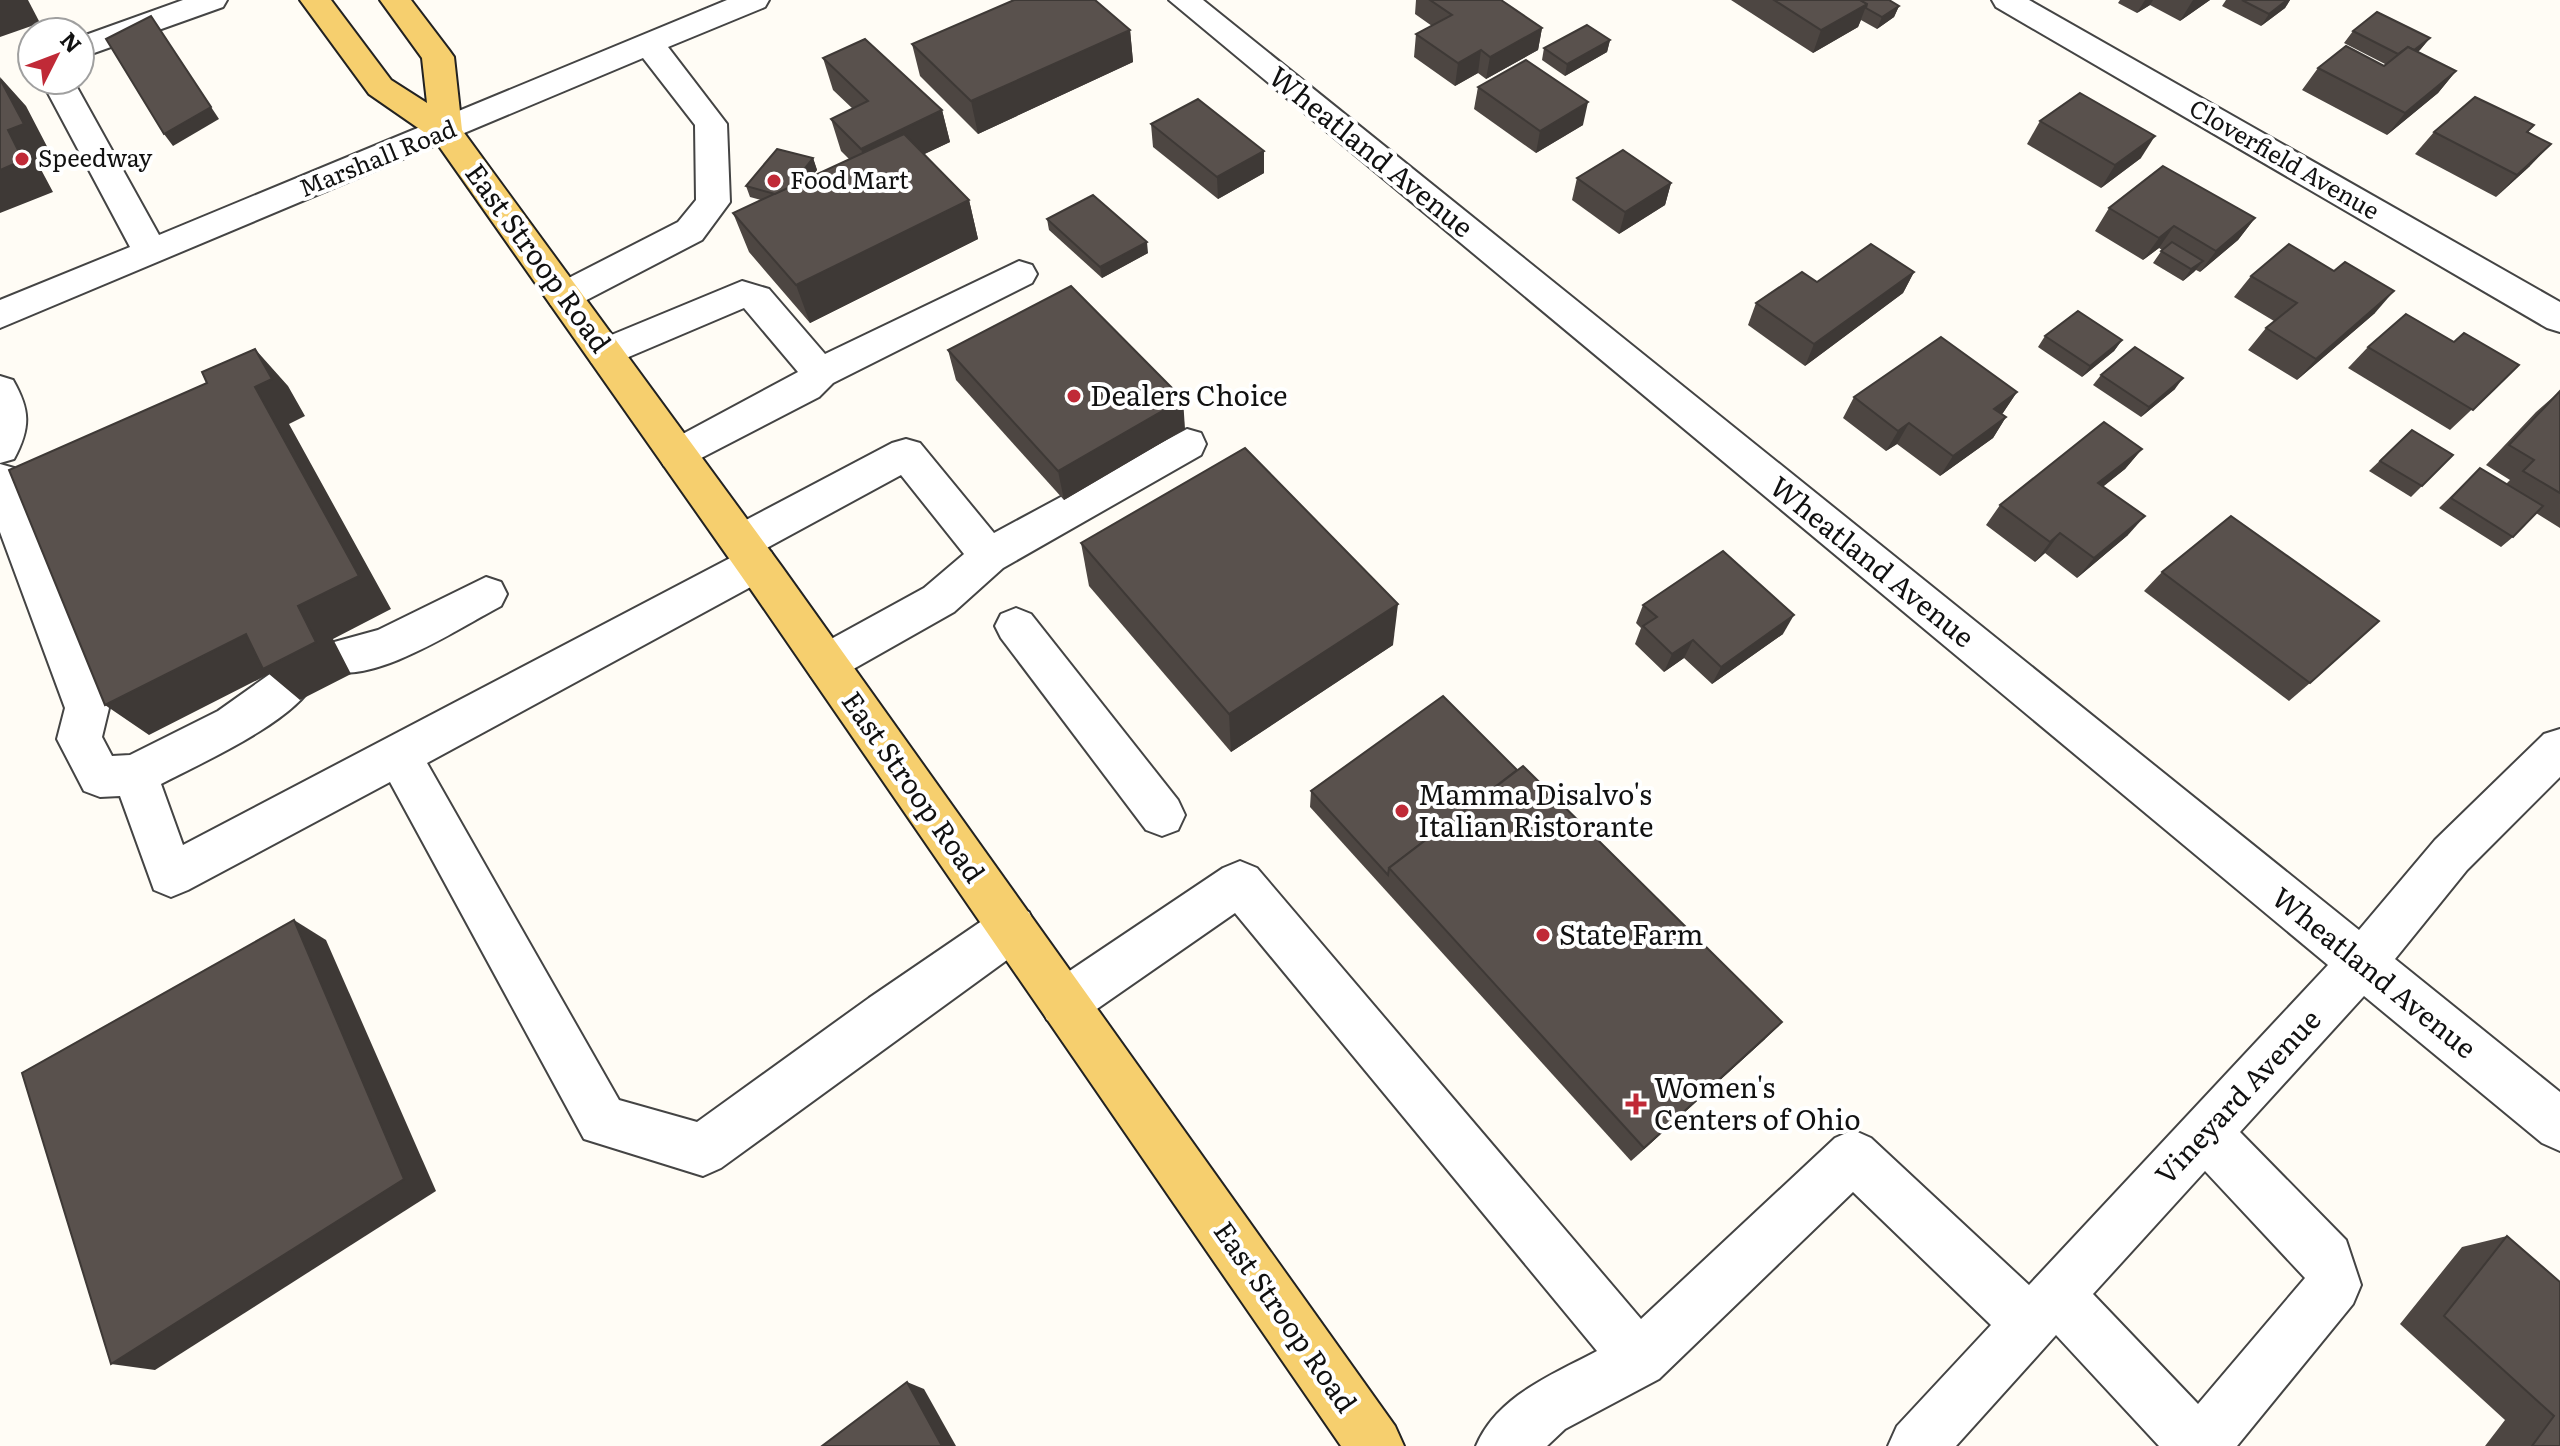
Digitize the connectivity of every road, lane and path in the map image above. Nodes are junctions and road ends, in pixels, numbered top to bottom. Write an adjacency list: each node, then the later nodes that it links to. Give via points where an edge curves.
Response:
1 (212, 0): 7 (street)
2 (315, 0): 10 (main road, East Stroop Road, via 380,87)
3 (395, 0): 10 (main road, East Stroop Road, via 438,57)
4 (754, 0): 8 (street, Marshall Road)
5 (1184, 0): 35 (street, Wheatland Avenue)
6 (2007, 0): 15 (street, Cloverfield Avenue)
7 (96, 42)
8 (649, 44): 10 (street, Marshall Road); 13 (street, via 711,124 713,202 690,231)
9 (66, 96): 11 (street)
10 (446, 131): 11 (street, Marshall Road); 13 (main road, East Stroop Road)
11 (151, 253): 14 (street, Marshall Road)
12 (1019, 274): 17 (street)
13 (564, 296): 16 (main road, East Stroop Road)
14 (0, 315)
15 (2560, 319)
16 (605, 353): 17 (street, via 742,294 756,298); 21 (main road, East Stroop Road)
17 (820, 373): 21 (street, via 806,387)
18 (5, 399): 20 (street)
19 (1187, 444): 24 (street)
20 (0, 448)
21 (678, 455): 23 (main road, East Stroop Road)
22 (0, 479): 32 (street, via 87,708 79,739 100,777)
23 (748, 553): 24 (street, via 906,454); 28 (main road, East Stroop Road); 31 (street)
24 (989, 556): 28 (street, via 939,600)
25 (486, 594): 27 (street, via 388,645)
26 (1016, 626): 33 (street)
27 (342, 657)
28 (826, 663): 34 (main road, East Stroop Road)
29 (292, 682): 32 (street, via 234,724)
30 (2560, 748): 35 (street, Vineyard Avenue, via 2451,855)
31 (400, 755): 32 (street, via 171,875); 34 (street, via 602,1121 674,1142 703,1150)
32 (135, 775)
33 (1162, 815)
34 (1012, 928): 36 (main road, East Stroop Road)
35 (2362, 963): 37 (street, Wheatland Avenue); 38 (street, Vineyard Avenue)
36 (1064, 1003): 40 (street, via 1240,883); 41 (main road, East Stroop Road)
37 (2560, 1125)
38 (2205, 1133): 39 (street, Vineyard Avenue); 44 (street, via 2327,1259 2334,1285)
39 (2043, 1310): 40 (street, via 1853,1156); 43 (street, Vineyard Avenue); 44 (street)
40 (1639, 1359): 42 (street, via 1545,1409)
41 (1375, 1446)
42 (1505, 1446)
43 (1917, 1446)
44 (2199, 1446)

